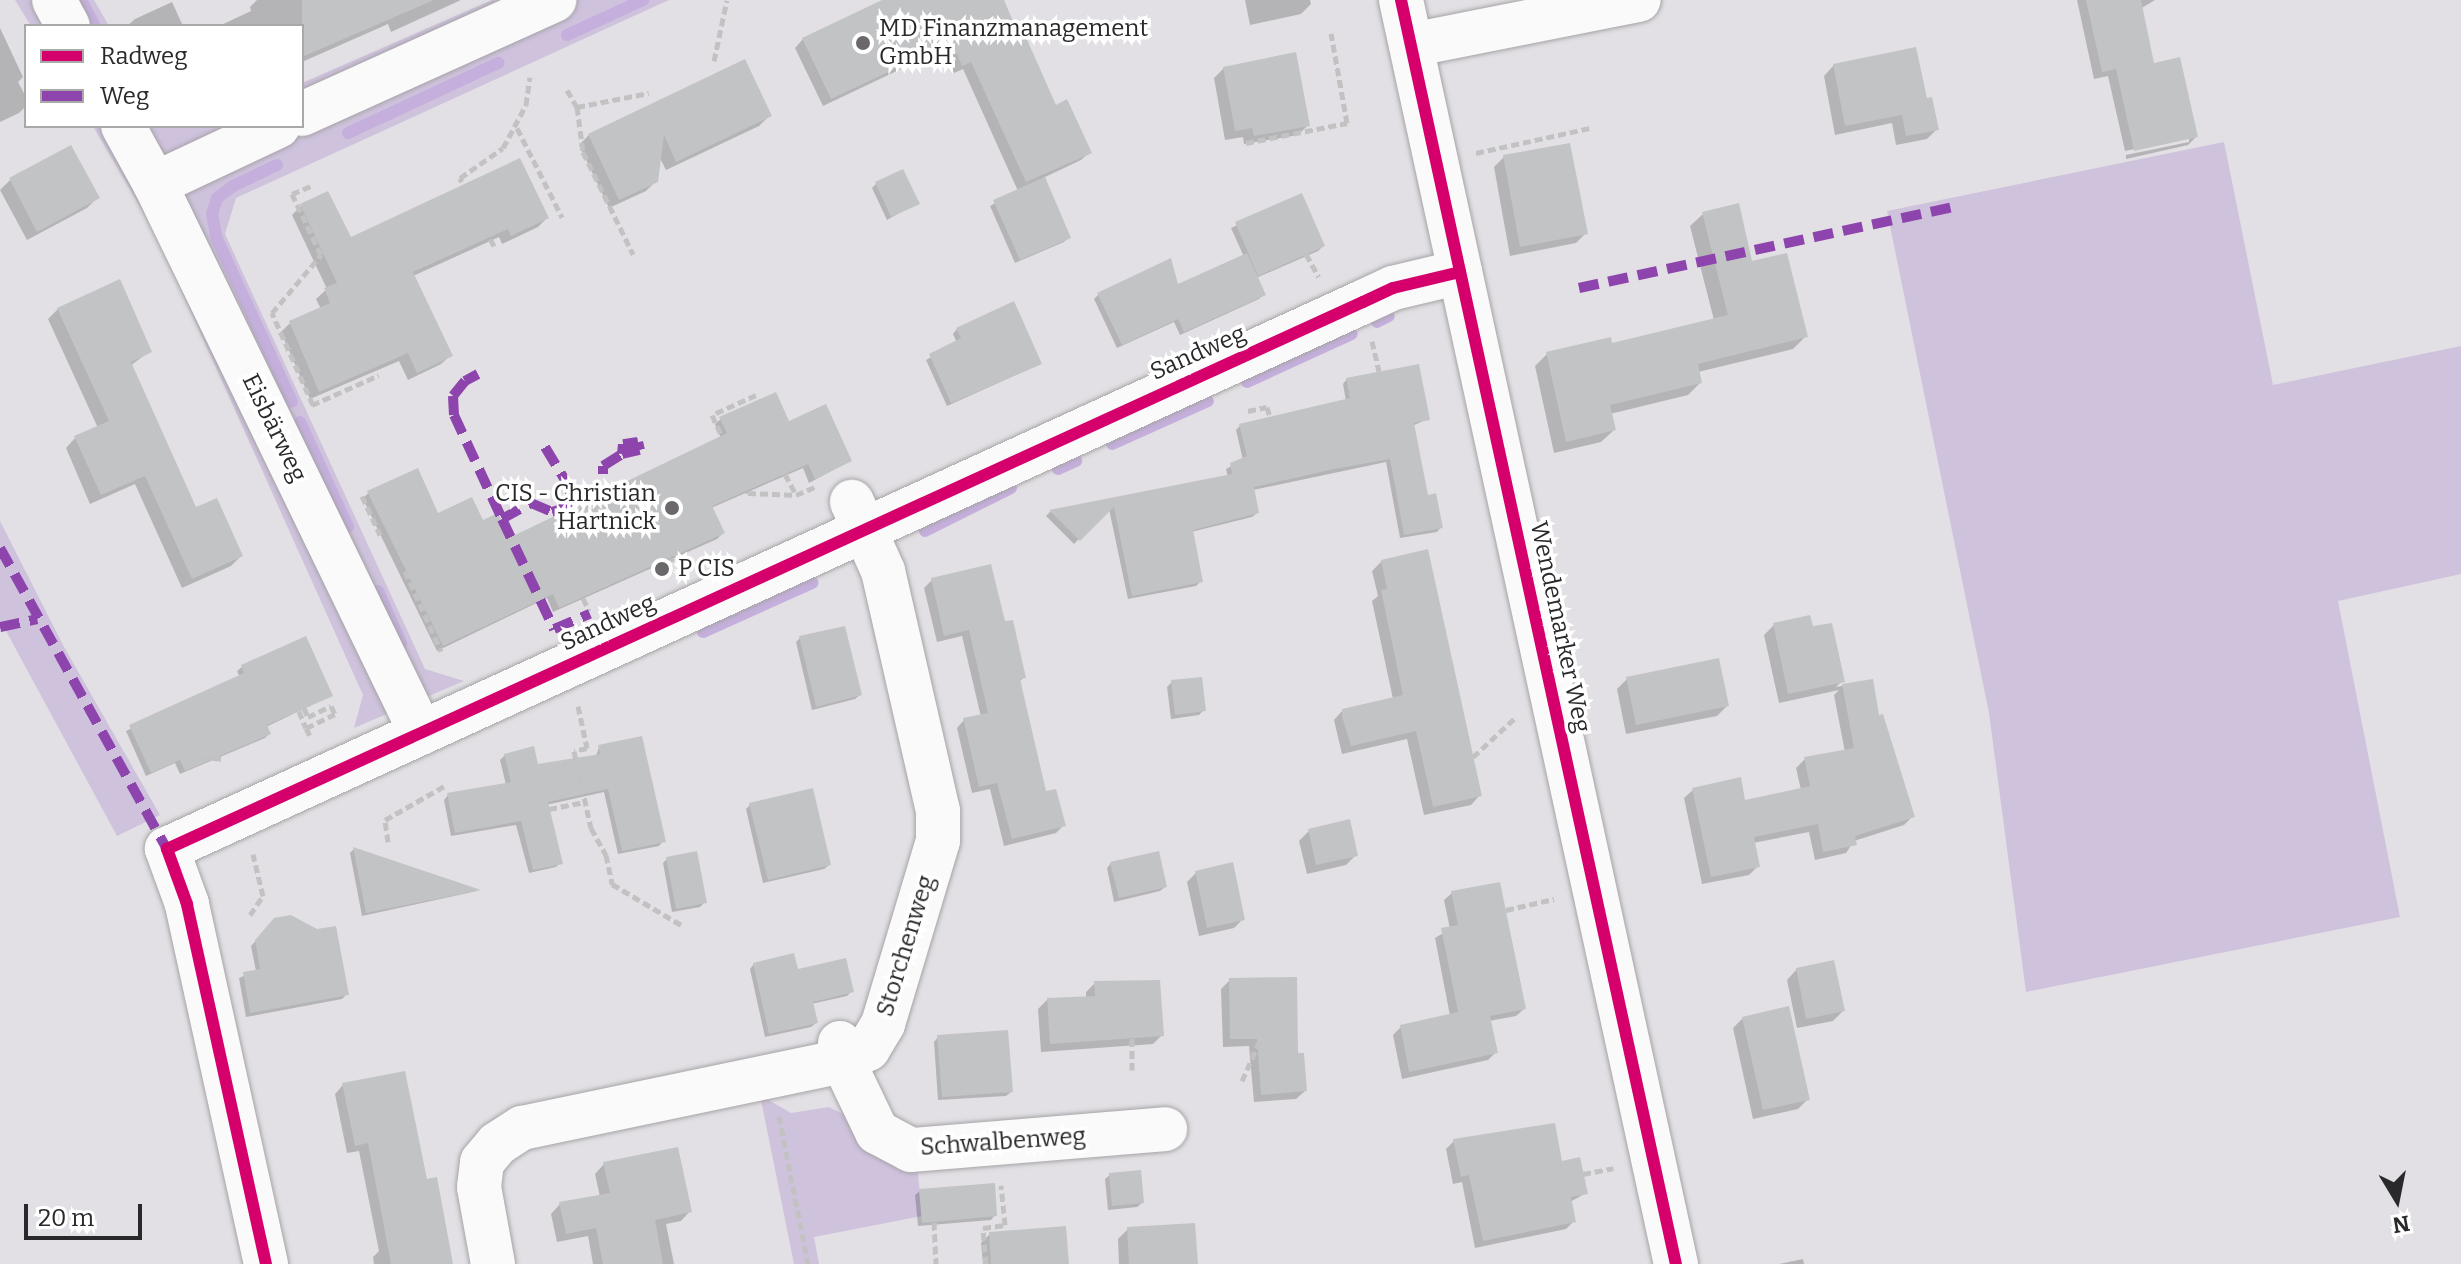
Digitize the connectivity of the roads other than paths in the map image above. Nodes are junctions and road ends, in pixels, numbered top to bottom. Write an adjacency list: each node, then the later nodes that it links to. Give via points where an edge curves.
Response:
1 (54, 0): 5 (street)
2 (555, 0): 7 (street)
3 (1401, 0): 6 (street, Wendemarker Weg)
4 (1639, 0): 6 (street)
5 (67, 24)
6 (1411, 45): 11 (street, Wendemarker Weg)
7 (304, 113)
8 (124, 128): 10 (street, Eisbärweg)
9 (274, 128): 10 (street)
10 (155, 184): 13 (street, Eisbärweg)
11 (1460, 272): 12 (street, Sandweg, via 1259,330 1235,382 1088,445 1017,459); 18 (street, Wendemarker Weg)
12 (863, 504): 13 (street, Sandweg, via 663,622 565,667 506,711); 14 (street, Storchenweg, via 923,671 938,841 883,1024 868,1049)
13 (438, 749): 17 (street, Sandweg, via 248,799 167,849 187,904)
14 (842, 1052): 15 (street, Schwalbenweg, via 877,1132 911,1150 963,1159); 16 (street, Storchenweg, via 771,1076 520,1120 469,1176)
15 (1165, 1129)
16 (496, 1242)
17 (266, 1264)
18 (1676, 1264)

